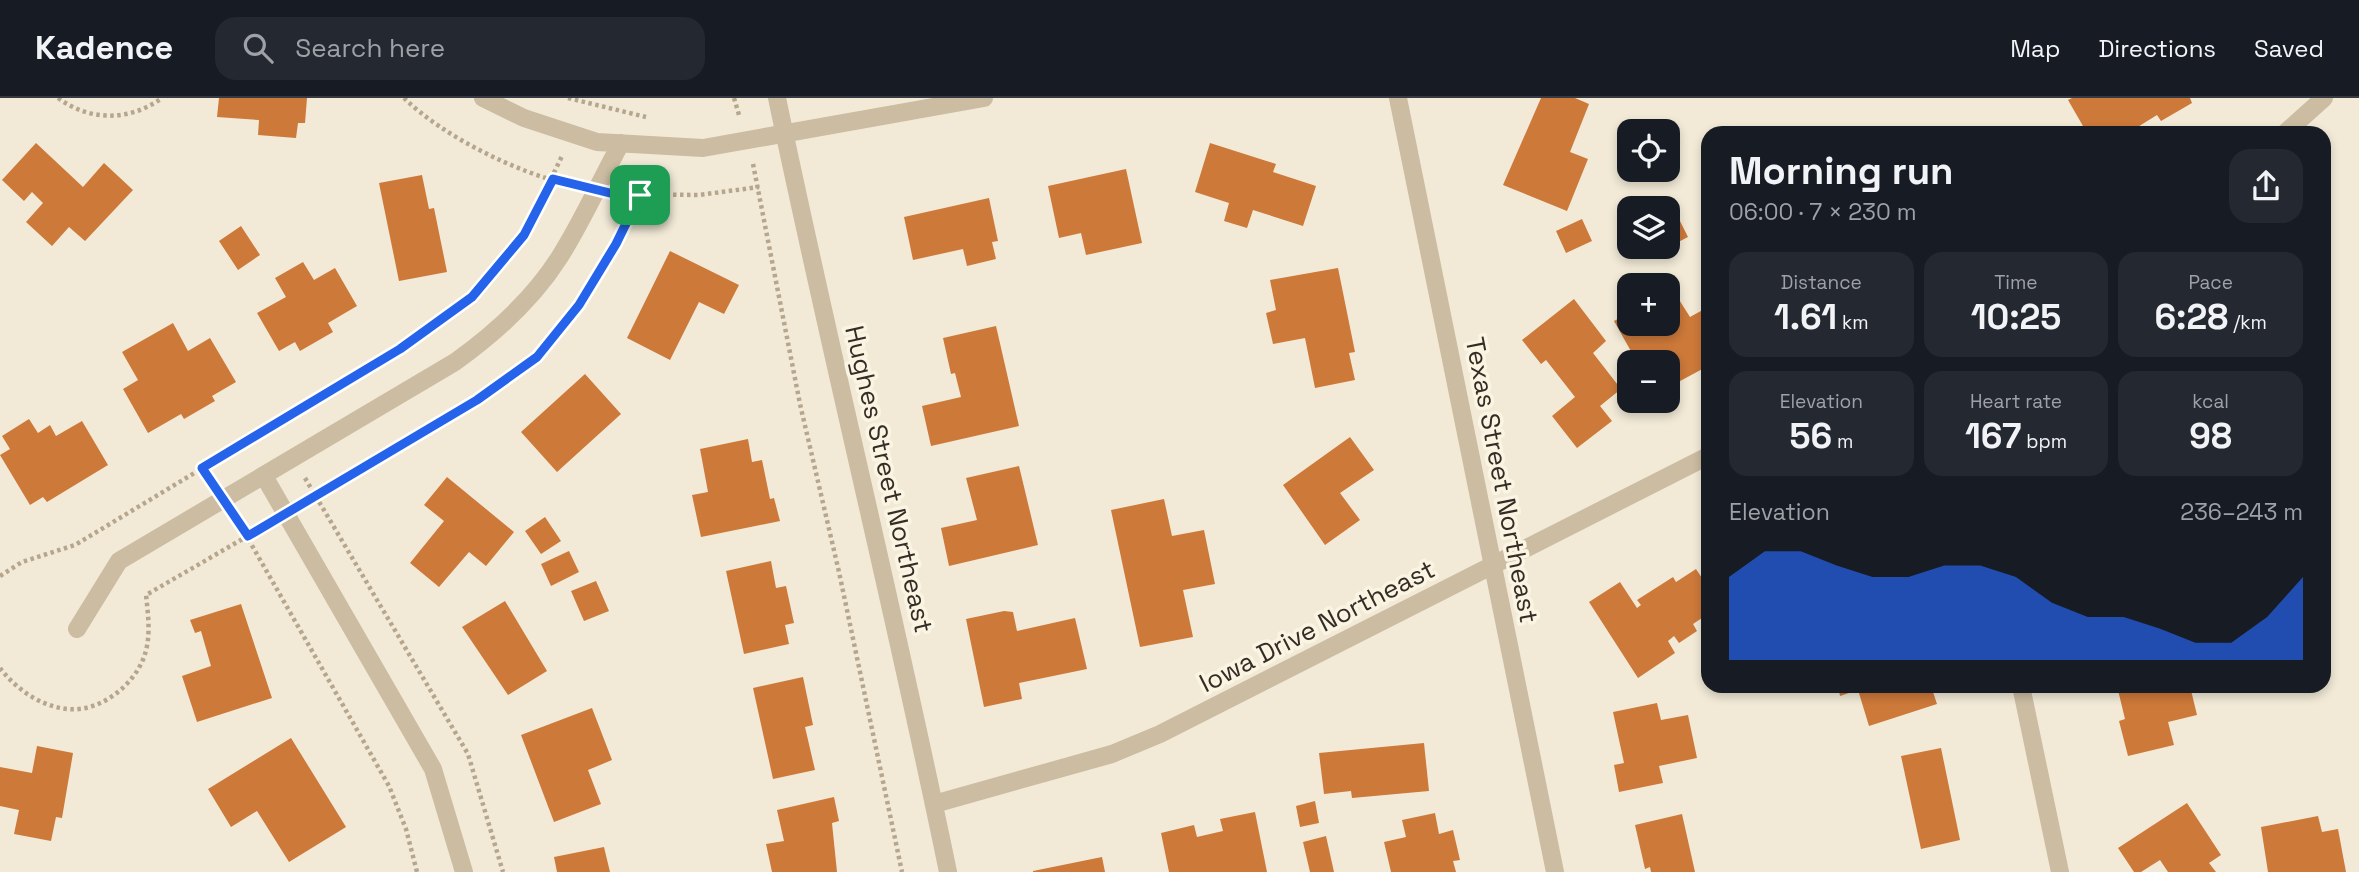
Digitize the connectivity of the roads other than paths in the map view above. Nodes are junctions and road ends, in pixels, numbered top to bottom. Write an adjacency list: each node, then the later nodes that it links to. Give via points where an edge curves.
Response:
1 (483, 98): 8 (street, via 572,134)
2 (778, 98): 7 (street, Hughes Street Northeast)
3 (984, 98): 7 (street)
4 (1398, 98): 11 (street, Texas Street Northeast)
5 (2324, 98): 6 (street)
6 (2293, 126)
7 (785, 135): 8 (street, via 704,148); 14 (street, Hughes Street Northeast)
8 (621, 143): 10 (street, via 558,259 481,344)
9 (1701, 460): 11 (street, Iowa Drive Northeast)
10 (264, 476): 12 (street, via 119,561); 15 (street, via 433,769)
11 (1492, 566): 14 (street, Iowa Drive Northeast, via 1160,734 1112,754); 17 (street, Texas Street Northeast)
12 (77, 629)
13 (2022, 693): 18 (street)
14 (934, 804): 16 (street, Hughes Street Northeast)
15 (464, 872)
16 (948, 872)
17 (1555, 872)
18 (2060, 872)

